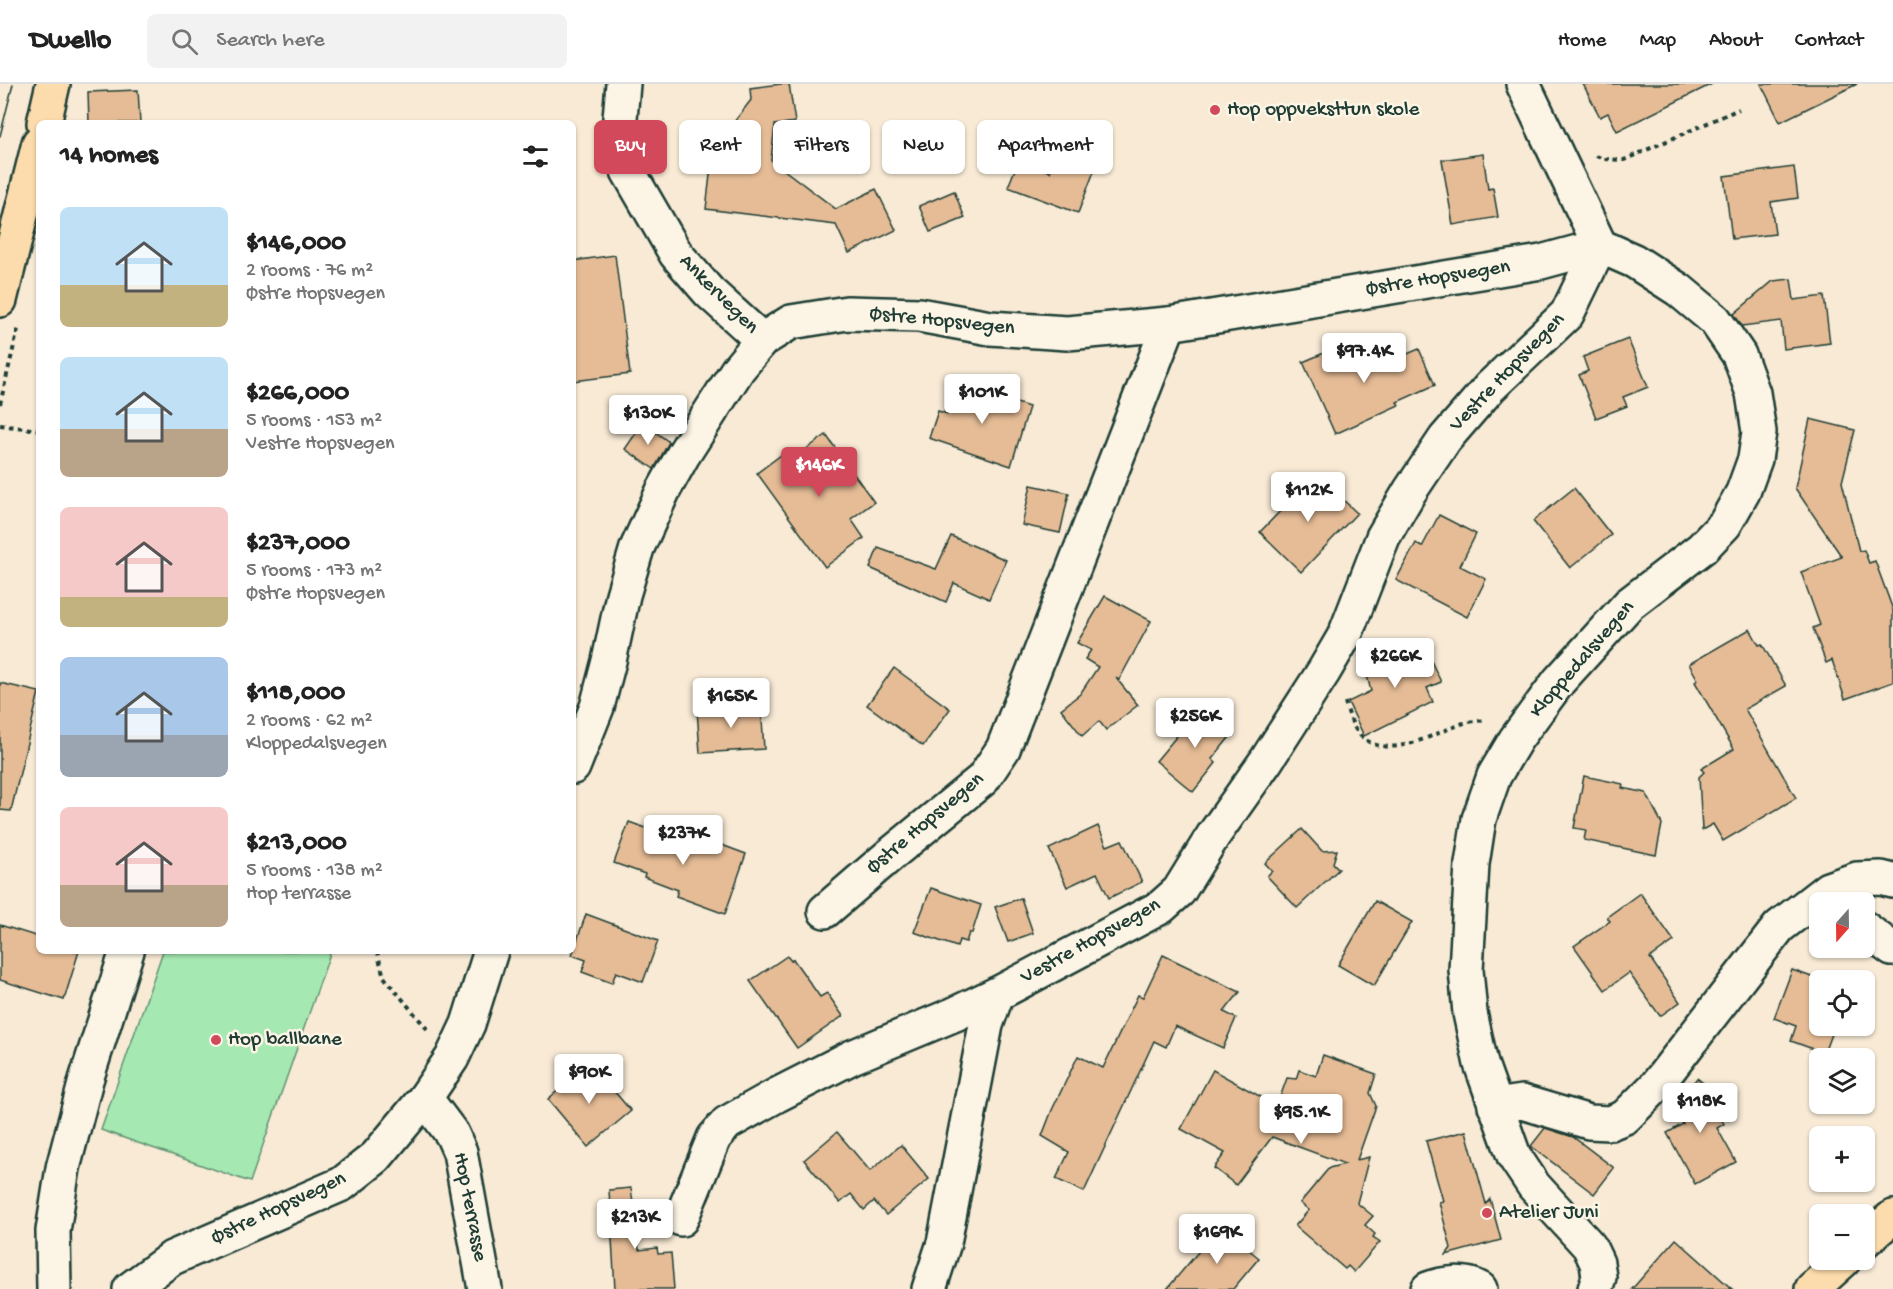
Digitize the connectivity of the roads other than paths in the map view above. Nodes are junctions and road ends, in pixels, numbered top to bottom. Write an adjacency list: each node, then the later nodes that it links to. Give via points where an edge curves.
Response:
1 (52, 84): 4 (main road)
2 (623, 84): 9 (street, Ankervegen, via 619,130 628,171 676,254 709,292)
3 (1523, 84): 6 (street)
4 (45, 120)
5 (36, 155): 7 (main road)
6 (1600, 246): 8 (street, Østre Hopsvegen, via 1541,262); 19 (street, Vestre Hopsvegen, via 1567,314 1490,387 1445,439 1410,491 1383,537 1344,635 1324,671 1179,891 1161,907); 21 (street, Kloppedalsvegen, via 1634,261 1679,290 1715,320 1739,355 1753,393 1759,432 1755,459 1743,492 1725,524 1702,548 1629,604 1586,650 1546,696 1494,776 1479,819 1473,853 1466,970 1470,1013)
7 (0, 300)
8 (1168, 324): 9 (street, Østre Hopsvegen, via 1067,333 990,328 919,315 847,313 791,322); 14 (street, Østre Hopsvegen, via 1003,749 983,779)
9 (762, 340): 10 (street, Østre Hopsvegen, via 738,369 663,491 638,548 597,708)
10 (576, 760)
11 (1893, 881): 12 (street, via 1857,879)
12 (1825, 892)
13 (1809, 910): 21 (street, via 1779,927 1656,1086 1625,1117 1610,1123 1589,1122 1522,1102)
14 (825, 911)
15 (1875, 936): 16 (street)
16 (1892, 949)
17 (127, 954): 26 (street, via 86,1080 63,1168 53,1231)
18 (490, 954): 20 (street, Østre Hopsvegen, via 468,1024 452,1058)
19 (997, 994): 23 (street, via 852,1057 727,1124 714,1138); 29 (street, Vestre Hopsvegen, via 986,1025 944,1243)
20 (425, 1098): 27 (street, Østre Hopsvegen, via 376,1157 342,1184 172,1258); 28 (street, Hop terrasse, via 452,1134 460,1152)
21 (1495, 1106): 32 (street, Kloppedalsvegen, via 1514,1156 1534,1186 1590,1246 1599,1277)
22 (1893, 1217): 24 (main road)
23 (681, 1220)
24 (1875, 1233)
25 (1833, 1270): 33 (main road)
26 (54, 1289)
27 (130, 1289)
28 (484, 1289)
29 (929, 1289)
30 (1428, 1289): 31 (street, via 1456,1283)
31 (1480, 1289)
32 (1595, 1289)
33 (1812, 1289)

